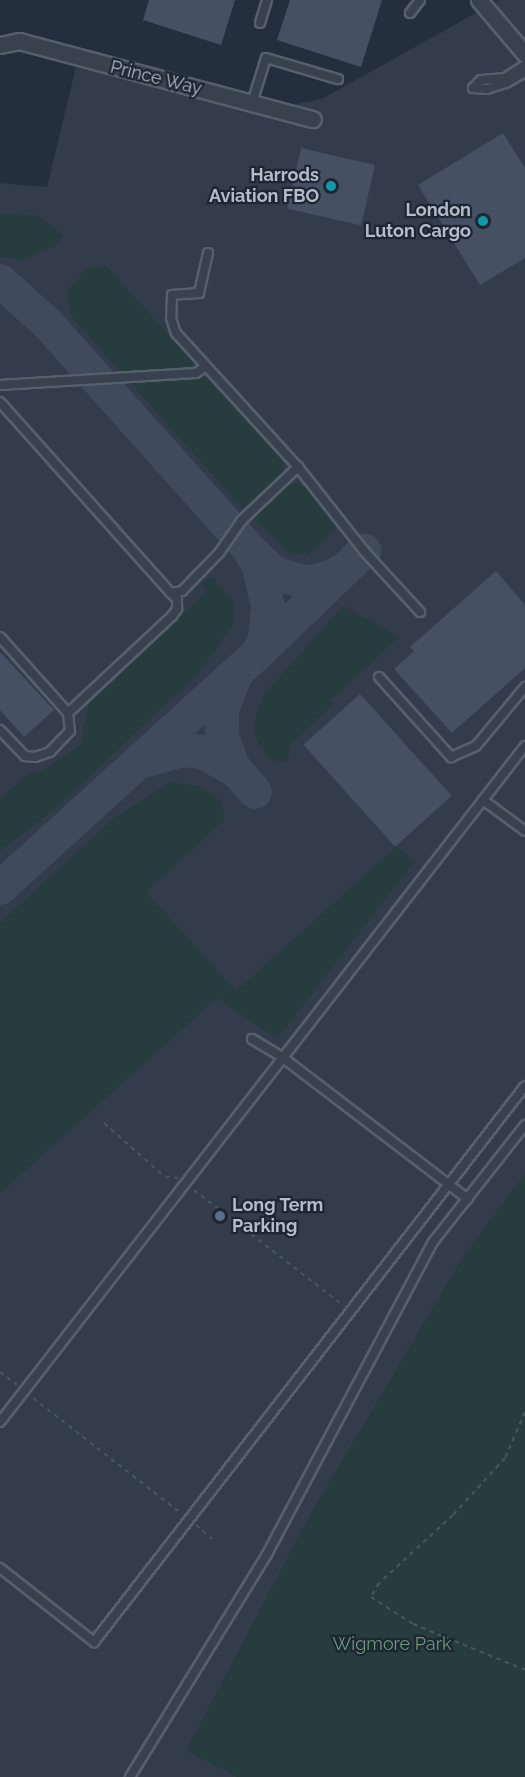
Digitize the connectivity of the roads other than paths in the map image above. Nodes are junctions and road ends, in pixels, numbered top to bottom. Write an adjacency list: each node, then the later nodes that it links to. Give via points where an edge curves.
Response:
1 (267, 0): 5 (lane)
2 (420, 0): 4 (lane)
3 (479, 0): 7 (street)
4 (410, 13)
5 (260, 23)
6 (0, 45): 11 (street, Prince Way, via 19,41)
7 (525, 54)
8 (525, 65): 9 (lane, via 505,78 482,80 473,88 497,86)
9 (525, 72)
10 (338, 79): 11 (lane, via 266,58)
11 (252, 103): 12 (street, Prince Way)
12 (312, 119)
13 (208, 253): 14 (lane, via 199,293 172,295 171,318 176,333)
14 (206, 366): 15 (lane, via 196,373); 17 (lane)
15 (0, 385)
16 (0, 402): 18 (lane)
17 (298, 467): 18 (lane, via 242,521 219,553 182,591); 19 (lane, via 364,552)
18 (171, 593): 23 (lane, via 177,609 172,616)
19 (420, 612)
20 (0, 637): 23 (lane)
21 (379, 677): 22 (lane, via 451,757 476,746)
22 (525, 687)
23 (68, 713): 24 (lane, via 70,730 64,741 35,757 25,756)
24 (0, 730)
25 (525, 746): 26 (lane)
26 (483, 800): 27 (lane); 29 (lane)
27 (525, 831)
28 (252, 1039): 29 (lane)
29 (282, 1057): 32 (lane); 34 (lane)
30 (525, 1086): 32 (lane)
31 (525, 1125): 33 (lane)
32 (449, 1185): 33 (lane); 35 (lane, via 94,1642)
33 (468, 1199): 36 (lane, via 433,1242 267,1554)
34 (0, 1422)
35 (0, 1568)
36 (130, 1777)

